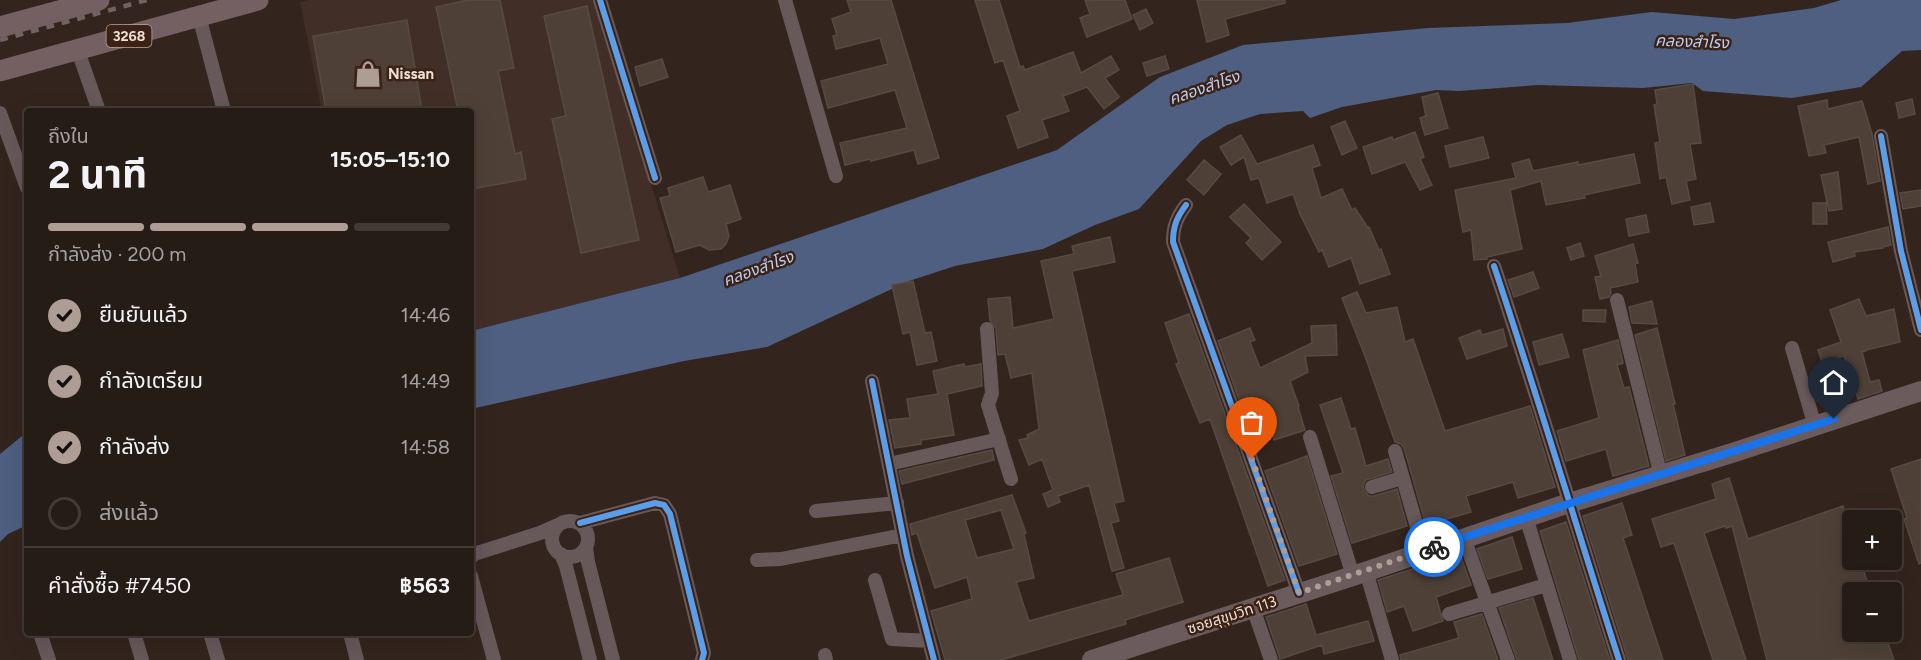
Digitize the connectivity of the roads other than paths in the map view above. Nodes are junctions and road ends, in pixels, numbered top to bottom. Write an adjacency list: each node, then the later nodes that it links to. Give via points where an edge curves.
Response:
1 (99, 0): 5 (main road)
2 (258, 0): 6 (main road, 3268)
3 (600, 0): 15 (street)
4 (785, 0): 14 (street)
5 (62, 5): 7 (main road)
6 (200, 16): 8 (main road, 3268); 11 (street)
7 (0, 27)
8 (78, 51): 9 (main road, 3268); 10 (street)
9 (0, 71)
10 (98, 108)
11 (223, 108)
12 (0, 113): 16 (street)
13 (1881, 136): 21 (street, via 1901,252)
14 (836, 176)
15 (655, 178)
16 (24, 180)
17 (1186, 205): 51 (street, via 1173,230 1173,242)
18 (1494, 266): 35 (street)
19 (1617, 300): 30 (street)
20 (987, 329): 27 (street, via 993,393 988,405)
21 (1921, 330)
22 (1792, 348): 25 (street)
23 (872, 381): 29 (street)
24 (1921, 391): 25 (main road, ซอยสุขุมวิท 113)
25 (1815, 426): 30 (main road, ซอยสุขุมวิท 113)
26 (1310, 437): 47 (street)
27 (999, 439): 29 (street); 32 (street)
28 (1395, 451): 31 (street)
29 (889, 464): 34 (street)
30 (1661, 476): 35 (main road, ซอยสุขุมวิท 113)
31 (1402, 478): 33 (street); 43 (street)
32 (1011, 479)
33 (1372, 487)
34 (897, 503): 36 (street); 40 (street)
35 (1569, 503): 37 (main road, ซอยสุขุมวิท 113); 74 (street)
36 (816, 511)
37 (1526, 517): 41 (main road, ซอยสุขุมวิท 113); 49 (street)
38 (580, 523): 39 (street); 42 (street, via 587,532); 67 (street, via 655,503 664,505 670,514 704,653)
39 (558, 525): 44 (street); 45 (street, via 552,542)
40 (903, 535): 46 (street, via 781,559); 59 (street)
41 (1464, 538): 43 (main road, ซอยสุขุมวิท 113); 52 (street)
42 (586, 547): 45 (street, via 576,556); 66 (street)
43 (1424, 551): 47 (main road, ซอยสุขุมวิท 113)
44 (474, 554)
45 (561, 554): 65 (street)
46 (757, 560)
47 (1360, 573): 51 (main road, ซอยสุขุมวิท 113); 71 (street)
48 (875, 580): 59 (street, via 892,639)
49 (1546, 585): 52 (street); 73 (street)
50 (474, 587): 64 (street)
51 (1299, 593): 53 (main road, ซอยสุขุมวิท 113)
52 (1488, 602): 54 (street); 72 (street)
53 (1253, 608): 69 (main road, ซอยสุขุมวิท 113); 70 (street)
54 (1449, 614)
55 (41, 636): 60 (street)
56 (135, 636): 61 (street)
57 (211, 636): 62 (street)
58 (351, 636): 63 (street)
59 (929, 641): 68 (street)
60 (49, 660)
61 (142, 660)
62 (218, 660)
63 (357, 660)
64 (494, 660)
65 (590, 660)
66 (614, 660)
67 (702, 660)
68 (934, 660)
69 (1092, 660)
70 (1271, 660)
71 (1392, 660)
72 (1508, 660)
73 (1570, 660)
74 (1619, 660)

